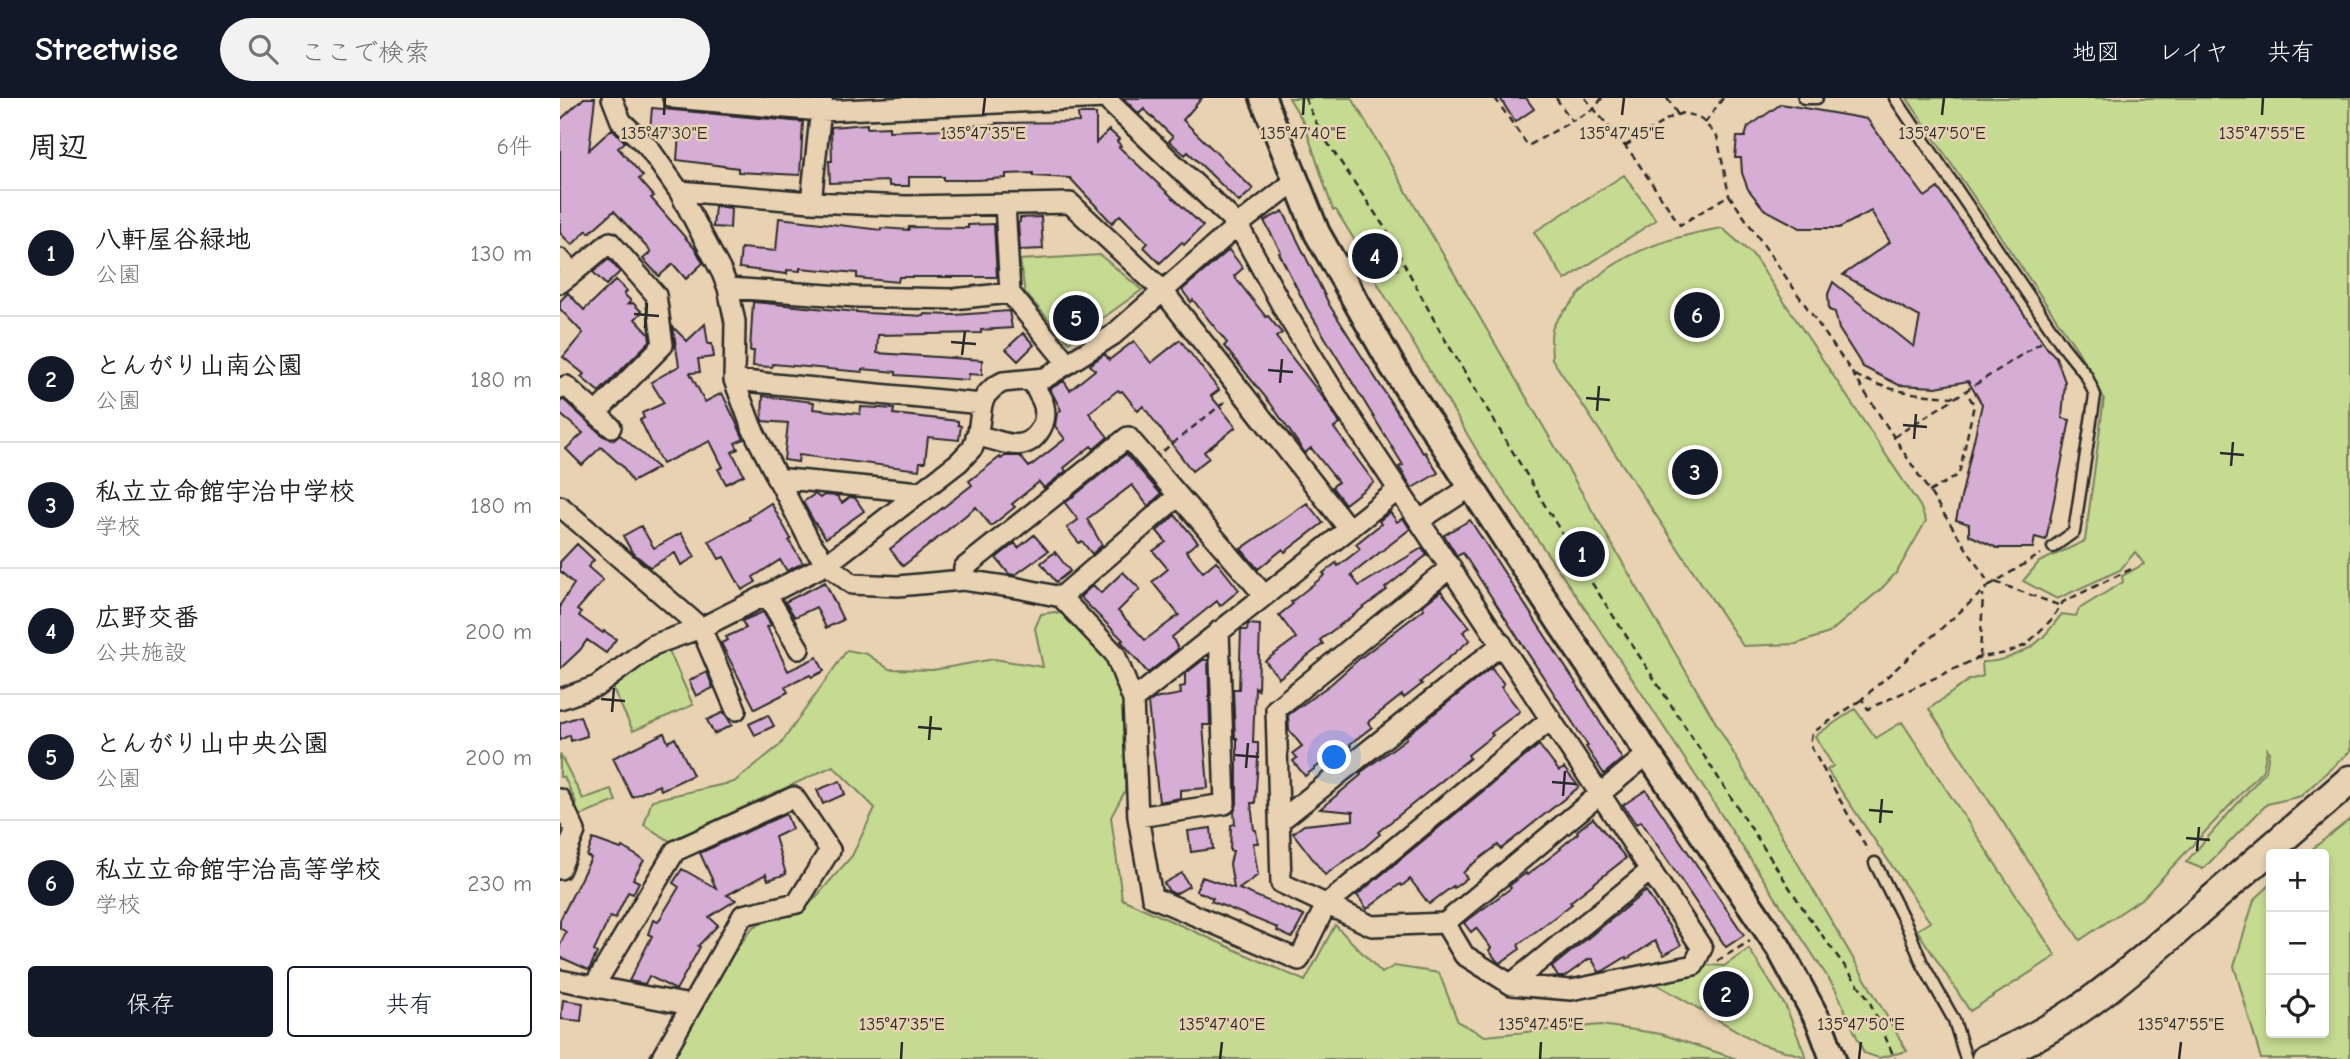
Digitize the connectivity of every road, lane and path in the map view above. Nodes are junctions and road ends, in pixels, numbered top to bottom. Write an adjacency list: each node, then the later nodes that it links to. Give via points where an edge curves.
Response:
1 (612, 98): 21 (street, via 621,121 648,147)
2 (673, 98): 14 (street)
3 (1263, 98): 20 (street)
4 (1305, 98): 95 (path, via 1321,133 1385,228 1440,331 1590,580 1808,916 1868,998)
5 (1495, 98): 17 (path, via 1528,146)
6 (1556, 98): 17 (path)
7 (1585, 98): 15 (path)
8 (1602, 98): 15 (path)
9 (1667, 98): 16 (path)
10 (1723, 98): 18 (path)
11 (1804, 98): 12 (lane)
12 (1817, 98)
13 (1895, 98): 30 (lane)
14 (822, 104): 23 (street); 25 (street, via 1105,98)
15 (1594, 109): 17 (path); 19 (path)
16 (1678, 115): 18 (path, via 1699,117); 19 (path)
17 (1572, 121)
18 (1705, 123): 22 (path, via 1717,136)
19 (1625, 146): 22 (path, via 1680,225)
20 (1296, 181): 25 (street); 46 (street, via 1317,233 1393,367)
21 (679, 191): 23 (street); 27 (street)
22 (1729, 195): 32 (path)
23 (811, 202): 24 (street)
24 (1004, 204): 28 (street, via 1070,203); 29 (street)
25 (1238, 225): 28 (street); 47 (street, via 1294,326)
26 (564, 271): 40 (street, via 610,242 656,295 663,345)
27 (728, 288): 29 (street, via 953,299); 33 (street, via 735,322)
28 (1163, 291): 31 (street, via 1113,335); 36 (street)
29 (1010, 293): 31 (street)
30 (2054, 334): 37 (path); 54 (lane, via 2086,375 2095,395 2074,532)
31 (1068, 364): 34 (street)
32 (1852, 373): 38 (path, via 1892,390); 43 (path)
33 (734, 380): 39 (street); 45 (street)
34 (1034, 381): 39 (street, via 1003,383 986,395); 42 (street, via 1045,417 1036,436 1006,445)
35 (560, 389): 40 (street, via 566,386)
36 (1240, 389): 44 (path); 53 (street)
37 (1966, 391): 38 (path); 49 (path, via 1974,405 1959,474)
38 (1956, 397): 43 (path)
39 (982, 404): 42 (street)
40 (596, 413): 41 (street)
41 (611, 427)
42 (976, 436): 48 (street, via 973,447)
43 (1894, 437): 49 (path)
44 (1149, 462): 50 (street); 58 (street, via 1128,438 964,568)
45 (776, 478): 48 (street); 55 (street)
46 (1472, 486): 52 (street); 76 (street)
47 (1398, 490): 52 (street); 53 (street)
48 (920, 492): 55 (street)
49 (1930, 492): 60 (path)
50 (1178, 496): 63 (street); 64 (street)
51 (560, 506): 66 (street)
52 (1420, 520): 56 (street)
53 (1348, 528): 63 (street)
54 (2053, 547): 59 (path)
55 (827, 564): 58 (street, via 852,584 898,586); 62 (street)
56 (1451, 567): 68 (street); 81 (street, via 1276,709)
57 (2131, 569): 65 (path)
58 (963, 580): 64 (street)
59 (1995, 582): 60 (path); 65 (path)
60 (1990, 585): 61 (path)
61 (1983, 592): 70 (path); 72 (path)
62 (767, 595): 66 (street); 69 (street)
63 (1264, 595): 67 (street)
64 (1061, 597): 73 (street, via 1115,654)
65 (2061, 606): 70 (path, via 2026,645)
66 (701, 628): 71 (street, via 653,645 597,686); 74 (street)
67 (1219, 631): 73 (street); 80 (street, via 1225,804)
68 (1502, 644): 75 (street); 81 (street)
69 (799, 649)
70 (1980, 657): 72 (path, via 1868,709)
71 (560, 699)
72 (1862, 699): 82 (path, via 1812,733 1810,745)
73 (1133, 700): 80 (street)
74 (736, 710)
75 (1551, 719): 78 (street); 85 (street)
76 (1649, 753): 78 (street); 94 (street, via 1779,948 1820,1024)
77 (2350, 780): 97 (main road, via 2114,985 2034,1038)
78 (1601, 794): 84 (street); 86 (street)
79 (560, 799): 83 (street, via 575,831)
80 (1138, 817): 85 (street, via 1152,897 1299,960)
81 (1280, 821): 85 (street, via 1281,883)
82 (1875, 863): 96 (lane, via 1954,1020)
83 (560, 869)
84 (1651, 870): 90 (street); 90 (street, via 1702,948 1694,965 1571,990)
85 (1326, 905): 86 (street, via 1372,926)
86 (1446, 923): 90 (street, via 1464,955)
87 (1752, 940): 88 (path)
88 (1720, 961)
89 (560, 980): 91 (street)
90 (1511, 984)
91 (594, 986): 92 (street); 92 (street, via 675,850 794,797 830,850 797,903 743,915)
92 (690, 1005): 93 (street)
93 (661, 1059)
94 (1833, 1059)
95 (1895, 1059)
96 (1966, 1059)
97 (1986, 1059)

